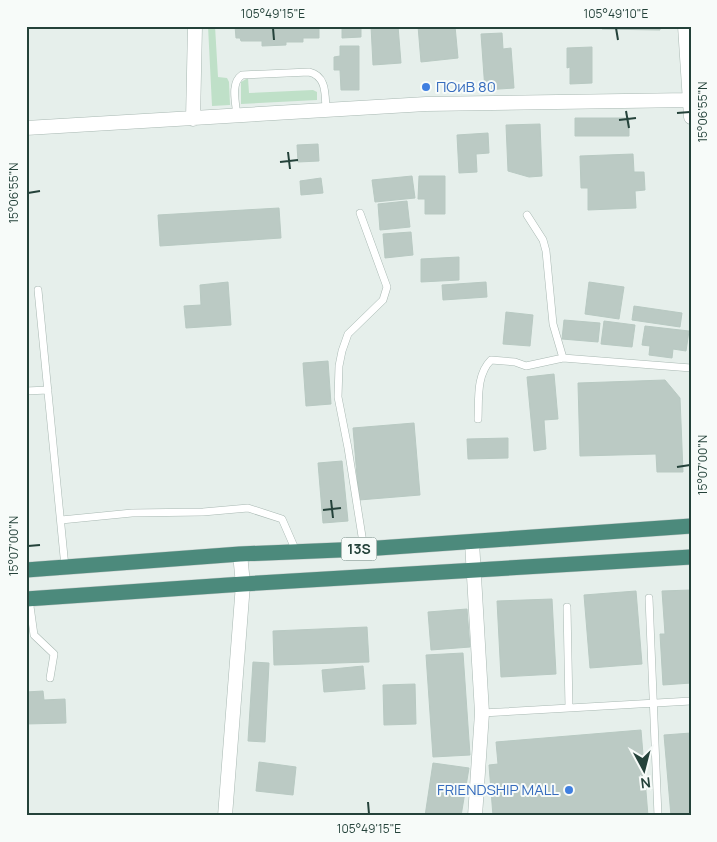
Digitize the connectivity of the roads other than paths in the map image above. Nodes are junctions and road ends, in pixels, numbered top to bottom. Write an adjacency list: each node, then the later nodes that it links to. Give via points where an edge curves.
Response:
1 (196, 26): 8 (street)
2 (685, 26): 3 (street)
3 (689, 82): 4 (street)
4 (689, 100): 5 (street, via 426,104); 7 (street)
5 (326, 110): 6 (street); 6 (lane, via 322,78 316,73 242,76 235,84)
6 (237, 116): 8 (street)
7 (691, 116)
8 (193, 119): 9 (street)
9 (26, 128)
10 (360, 213): 21 (lane, via 387,287 383,300 348,334 339,366 338,397)
11 (527, 215): 13 (lane, via 546,252 553,324)
12 (38, 290): 15 (lane)
13 (563, 358): 14 (lane); 17 (lane, via 526,366 491,360 484,367 480,384)
14 (691, 368)
15 (48, 390): 16 (lane); 18 (lane)
16 (26, 391)
17 (478, 419)
18 (60, 520): 22 (lane, via 248,508 282,519); 25 (lane)
19 (691, 526): 20 (highway, 13S)
20 (472, 542): 21 (highway, 13S); 27 (street)
21 (364, 549): 22 (highway, 13S)
22 (296, 552): 23 (highway, 13S)
23 (240, 554): 25 (highway, 13S); 28 (street)
24 (691, 557): 27 (highway, 13S)
25 (65, 567): 26 (highway, 13S)
26 (26, 570)
27 (474, 571): 28 (highway, 13S); 36 (street)
28 (243, 584): 30 (highway, 13S); 37 (street)
29 (649, 598): 34 (lane)
30 (28, 599): 32 (lane, via 34,635 54,654)
31 (567, 607): 35 (lane)
32 (50, 678)
33 (691, 700): 34 (lane)
34 (654, 703): 35 (lane); 39 (lane)
35 (569, 708): 36 (lane)
36 (482, 713): 38 (street)
37 (225, 816)
38 (475, 816)
39 (658, 816)

